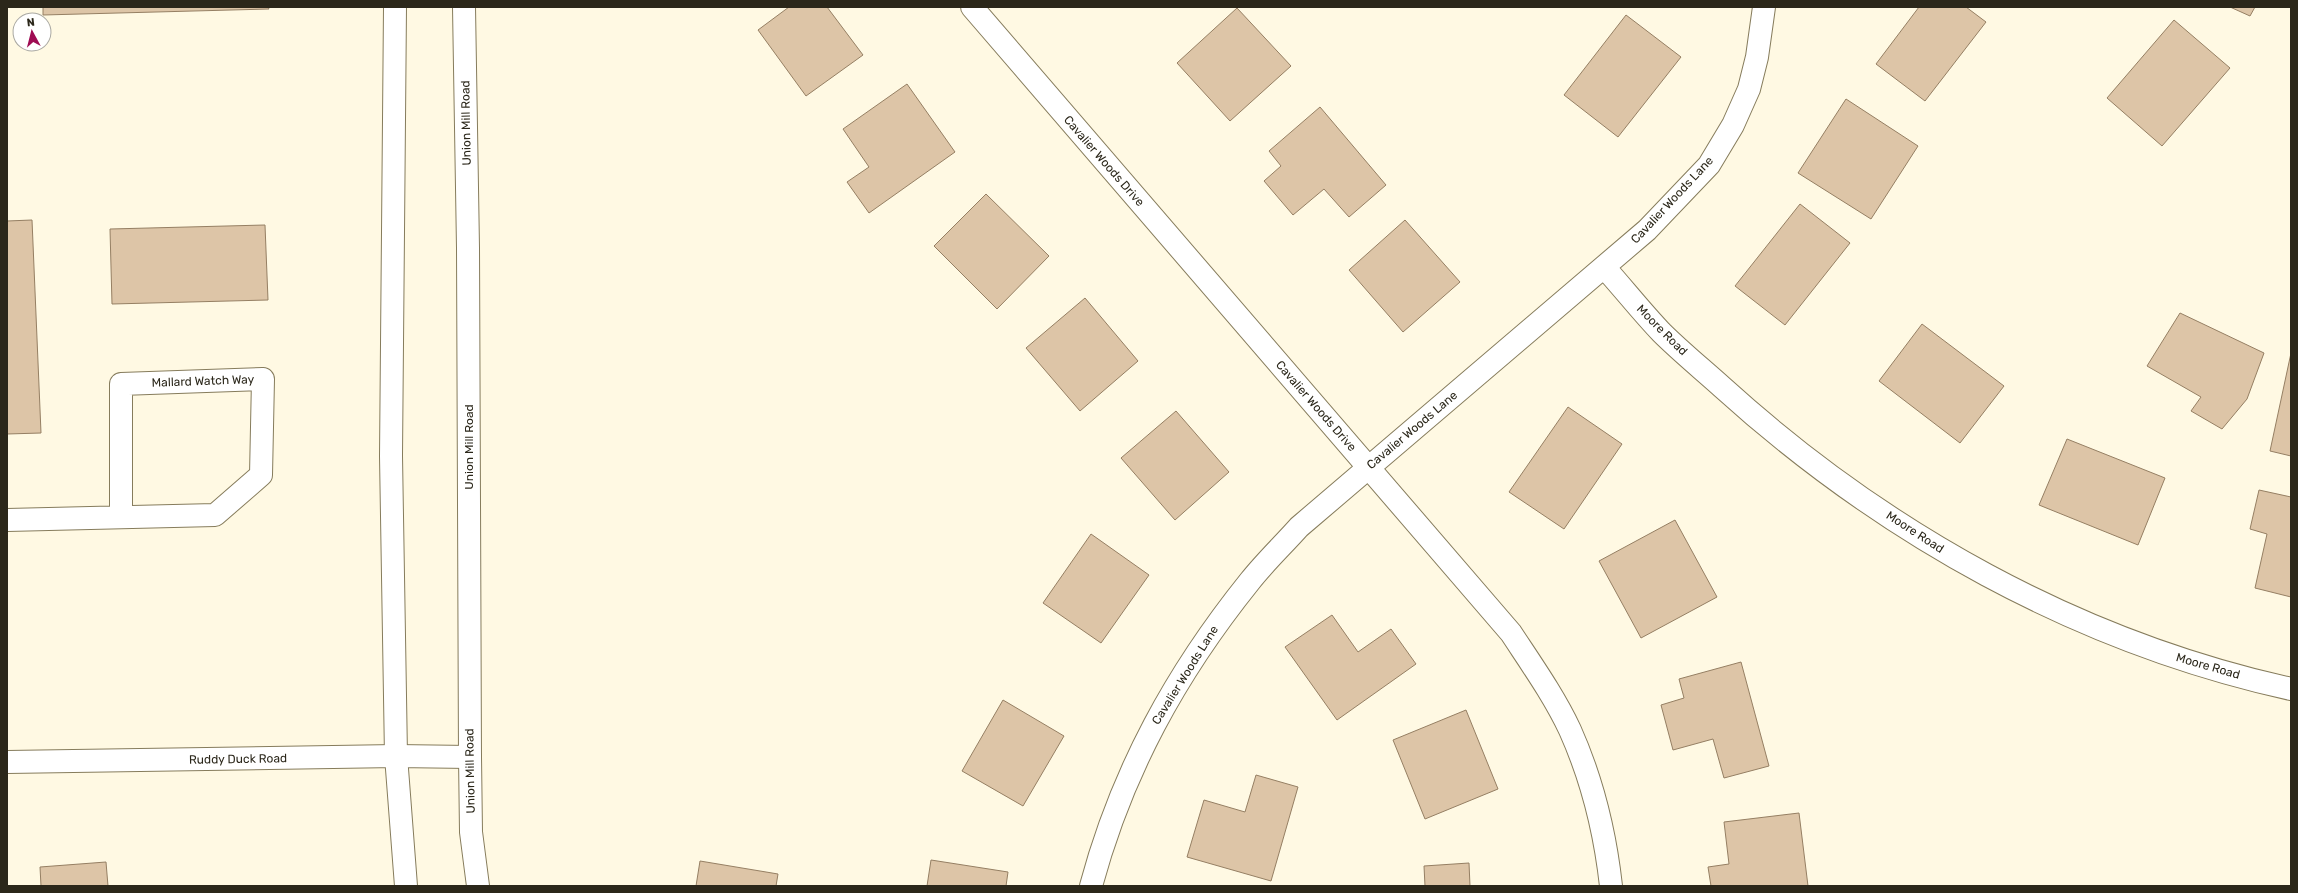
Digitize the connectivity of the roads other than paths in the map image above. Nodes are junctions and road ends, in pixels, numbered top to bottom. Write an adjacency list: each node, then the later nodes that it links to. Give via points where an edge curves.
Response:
1 (394, 7): 10 (street, via 391,456)
2 (464, 7): 11 (street, Union Mill Road, via 468,248)
3 (972, 7): 6 (street, Cavalier Woods Drive)
4 (1764, 7): 5 (street, Cavalier Woods Lane, via 1758,57 1733,126 1709,165 1647,230)
5 (1604, 267): 6 (street, Cavalier Woods Lane); 9 (street, Moore Road, via 1662,332 1750,412 1818,466 1929,544 2055,610 2165,654)
6 (1368, 467): 15 (street, Cavalier Woods Lane, via 1299,527 1251,580 1201,645 1161,709 1128,776 1102,846); 16 (street, Cavalier Woods Drive, via 1511,633 1542,678 1570,730 1591,786 1607,850)
7 (121, 517): 7 (street, Mallard Watch Way, via 215,515 261,475 263,379 121,384); 8 (street, Mallard Watch Way)
8 (7, 520)
9 (2291, 689)
10 (396, 756): 11 (street, Ruddy Duck Road); 12 (street, Ruddy Duck Road); 13 (street)
11 (470, 758): 14 (street, Union Mill Road, via 471,832)
12 (7, 762)
13 (406, 886)
14 (478, 886)
15 (1091, 886)
16 (1611, 886)

